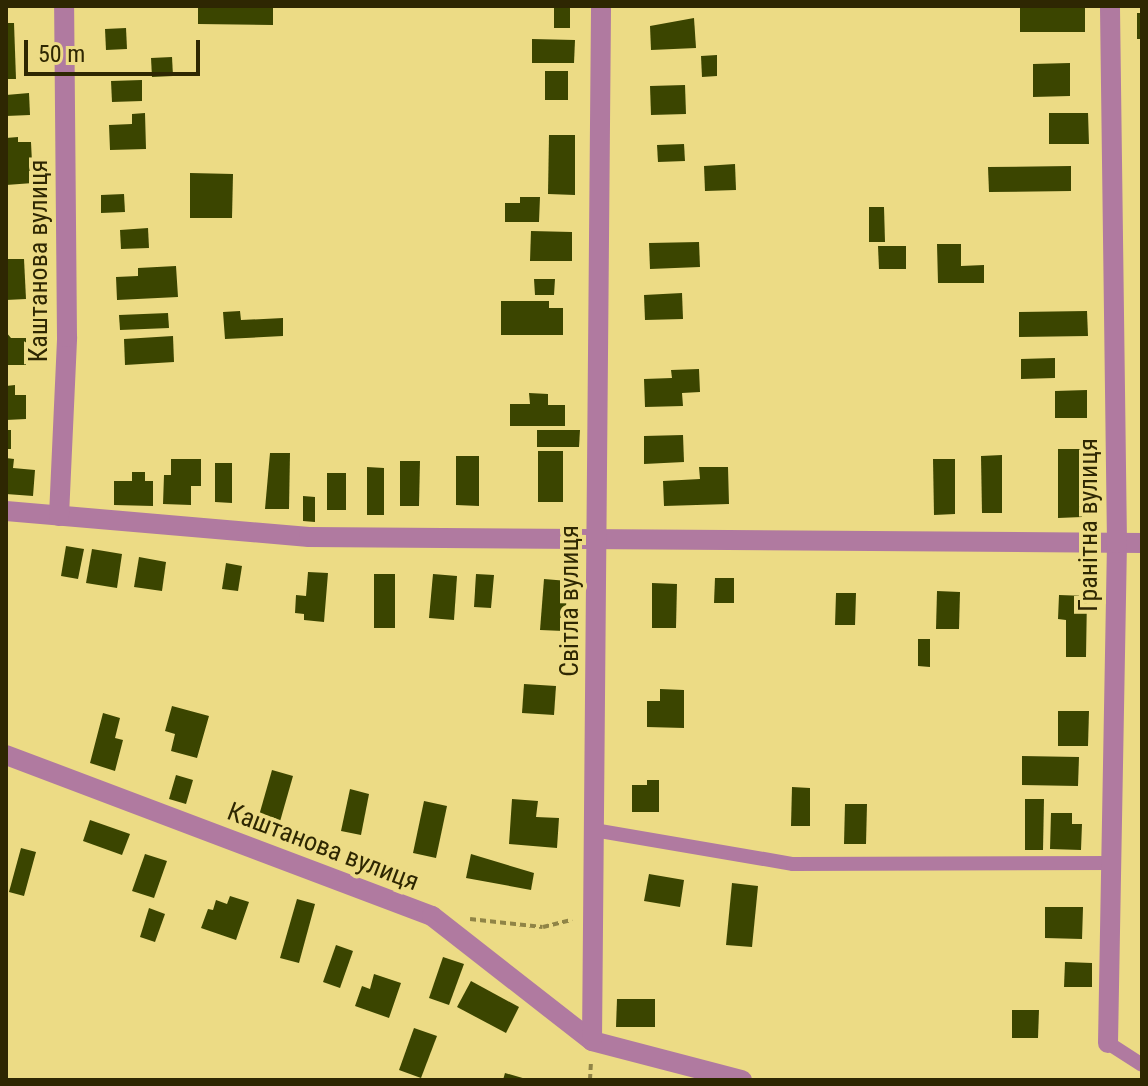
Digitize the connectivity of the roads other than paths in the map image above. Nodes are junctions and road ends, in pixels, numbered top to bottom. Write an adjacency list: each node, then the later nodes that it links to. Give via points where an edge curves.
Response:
1 (64, 6): 5 (street, Каштанова вулиця, via 67,337)
2 (601, 6): 6 (street, Світла вулиця)
3 (1110, 6): 7 (street, Гранітна вулиця)
4 (6, 511): 5 (street)
5 (59, 516): 6 (street, via 309,537)
6 (596, 536): 7 (street); 10 (street, Світла вулиця)
7 (1117, 543): 8 (street); 11 (street, Гранітна вулиця)
8 (1142, 543)
9 (6, 755): 12 (street, Каштанова вулиця, via 432,916)
10 (594, 830): 11 (lane, via 793,864); 12 (street, Світла вулиця)
11 (1111, 863): 13 (street, Гранітна вулиця)
12 (592, 1041): 15 (street)
13 (1108, 1043): 14 (lane)
14 (1142, 1065)
15 (742, 1080)

